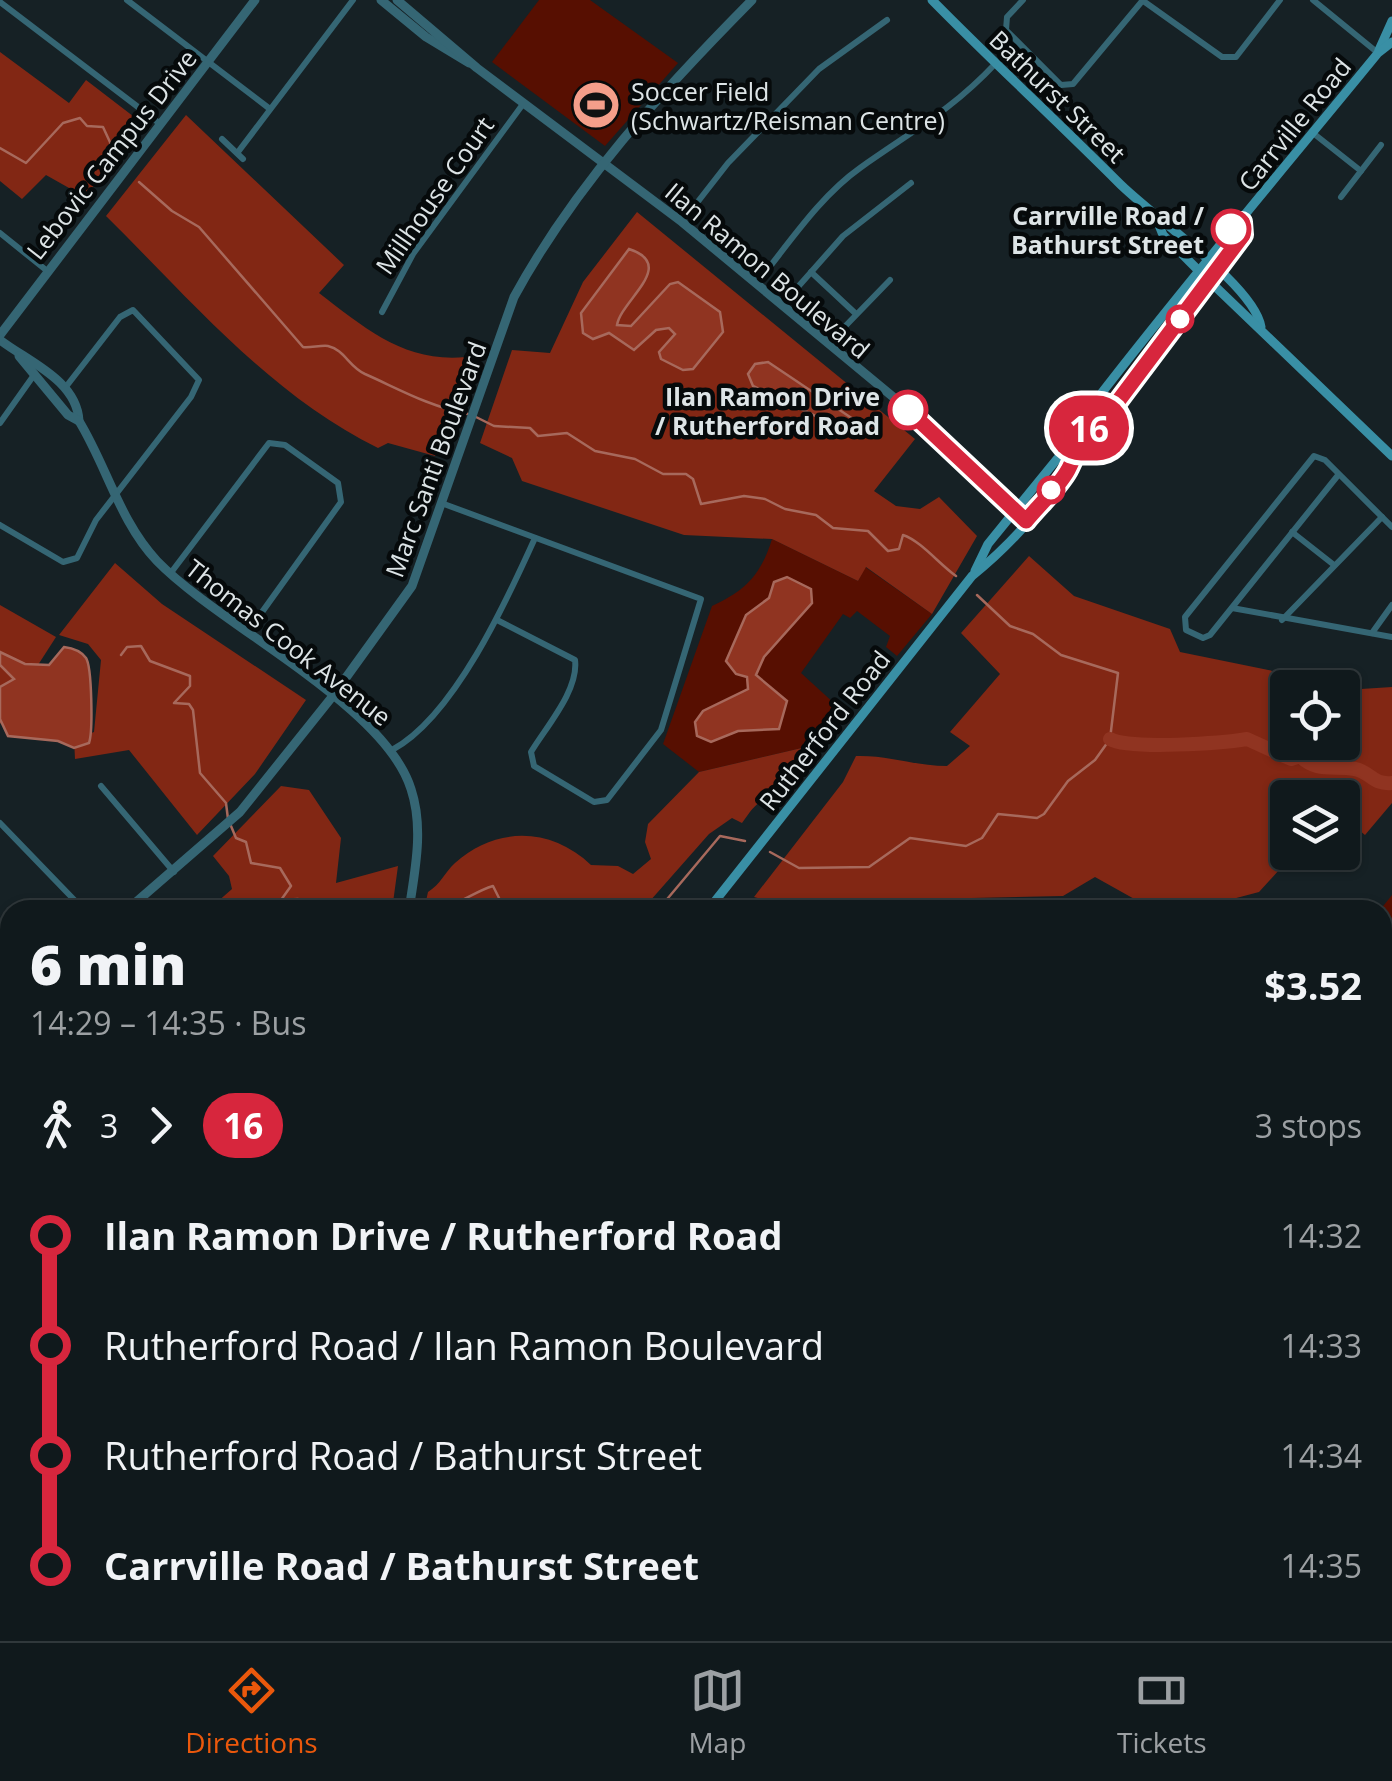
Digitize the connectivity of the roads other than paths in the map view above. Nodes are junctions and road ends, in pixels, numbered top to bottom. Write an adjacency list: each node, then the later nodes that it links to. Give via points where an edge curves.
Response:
1 (127, 0): 17 (street)
2 (254, 0): 17 (street, Lebovic Campus Drive)
3 (353, 0): 21 (street)
4 (382, 0): 19 (street, Ilan Ramon Boulevard)
5 (397, 0): 19 (street, Ilan Ramon Boulevard)
6 (752, 0): 26 (street, Marc Santi Boulevard, via 661,93)
7 (932, 0): 18 (main road, Bathurst Street)
8 (1022, 0): 9 (street, via 1007,16 1006,30 1061,85 1073,84)
9 (1142, 0): 10 (street, via 1222,57 1236,57)
10 (1280, 0)
11 (1313, 0): 16 (street)
12 (0, 2): 22 (street)
13 (887, 20): 31 (street, via 808,80)
14 (1392, 20): 16 (main road, Carrville Road)
15 (1392, 42): 16 (main road, Carrville Road)
16 (1378, 53): 23 (main road, Carrville Road)
17 (207, 62): 21 (street); 22 (street, Lebovic Campus Drive)
18 (996, 63): 30 (main road, Bathurst Street); 41 (street, via 936,120 832,193)
19 (472, 64): 20 (street, Ilan Ramon Boulevard)
20 (522, 104): 26 (street, Ilan Ramon Boulevard); 43 (street, Millhouse Court, via 413,254)
21 (270, 109): 24 (street, via 240,156)
22 (160, 123): 35 (street, Lebovic Campus Drive)
23 (1313, 133): 27 (street); 32 (main road, Carrville Road)
24 (222, 139)
25 (1381, 144): 27 (street)
26 (606, 163): 31 (street, Ilan Ramon Boulevard); 58 (street, Marc Santi Boulevard, via 514,297)
27 (1361, 171): 29 (street)
28 (911, 183): 38 (street, via 855,226)
29 (1340, 197)
30 (1158, 220): 34 (main road, Bathurst Street); 36 (main road, Bathurst Street)
31 (682, 222): 41 (street, Ilan Ramon Boulevard)
32 (1242, 222): 34 (main road, Carrville Road); 37 (main road, Carrville Road, via 1243,235)
33 (0, 234): 35 (street)
34 (1206, 259): 36 (main road, Carrville Road); 37 (main road, Bathurst Street)
35 (46, 270): 46 (street, Lebovic Campus Drive)
36 (1198, 270): 40 (main road, Bathurst Street); 51 (main road, Rutherford Road, via 1097,399)
37 (1218, 270): 40 (main road, Rutherford Road); 45 (main road, Bathurst Street, via 1259,314)
38 (811, 272): 42 (street); 44 (street)
39 (890, 280): 44 (street)
40 (1209, 281): 45 (main road, Bathurst Street); 51 (main road, Rutherford Road, via 1110,412)
41 (755, 285): 47 (street, Ilan Ramon Boulevard)
42 (797, 288)
43 (382, 312)
44 (856, 313): 47 (street)
45 (1262, 327): 55 (main road, Bathurst Street)
46 (0, 337): 48 (street, Thomas Cook Avenue)
47 (828, 345): 59 (street, Ilan Ramon Boulevard, via 926,425)
48 (19, 356): 49 (street, Thomas Cook Avenue); 50 (street, Thomas Cook Avenue, via 29,357)
49 (34, 376): 52 (street, Thomas Cook Avenue); 53 (street)
50 (64, 389): 52 (street, Thomas Cook Avenue); 57 (street, via 120,317 133,310 197,375 191,397)
51 (1097, 417): 54 (main road, Rutherford Road)
52 (79, 422): 57 (street, Thomas Cook Avenue)
53 (0, 423)
54 (1074, 448): 59 (main road, Rutherford Road, via 1057,459); 61 (main road, Rutherford Road, via 1068,469)
55 (1392, 456)
56 (1339, 474): 60 (street); 64 (street); 70 (street, via 1314,456 1185,617 1186,630 1203,638)
57 (116, 496): 62 (street, via 68,563); 67 (street, Thomas Cook Avenue, via 143,544)
58 (444, 504): 65 (street); 76 (street, Marc Santi Boulevard, via 412,586)
59 (1015, 513): 61 (street, Ilan Ramon Boulevard); 68 (main road, Rutherford Road)
60 (1382, 517): 63 (street); 66 (street)
61 (1026, 521): 68 (main road, Rutherford Road)
62 (0, 526)
63 (1392, 527)
64 (1292, 532): 66 (street); 70 (street)
65 (534, 538): 71 (street); 71 (street, via 702,599 661,730 607,800 594,802 534,766 531,752 568,691 575,660)
66 (1334, 566): 72 (street)
67 (170, 574): 74 (street, Thomas Cook Avenue); 74 (street, via 269,443 286,444 338,483 342,502)
68 (972, 576): 84 (main road, Rutherford Road)
69 (1392, 605): 73 (street)
70 (1232, 608): 72 (street)
71 (497, 620): 77 (street, via 425,722)
72 (1282, 620): 73 (street)
73 (1372, 632): 75 (street)
74 (246, 634): 76 (street, Thomas Cook Avenue)
75 (1392, 636)
76 (332, 698): 77 (street, Thomas Cook Avenue); 80 (street, Marc Santi Boulevard, via 254,793)
77 (392, 750): 83 (street, Thomas Cook Avenue, via 415,805)
78 (101, 786): 80 (street)
79 (0, 823): 81 (street)
80 (175, 872): 82 (street, Marc Santi Boulevard)
81 (74, 900)
82 (140, 900)
83 (411, 900)
84 (716, 900)

